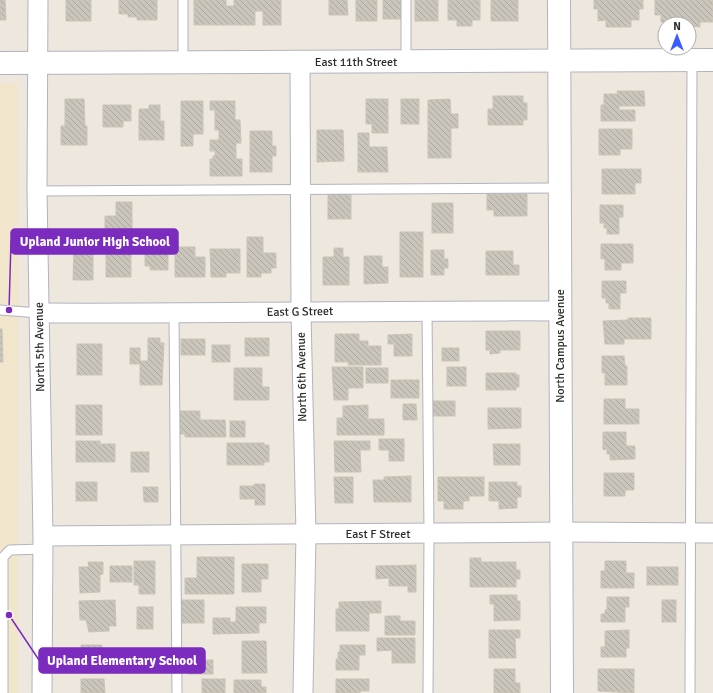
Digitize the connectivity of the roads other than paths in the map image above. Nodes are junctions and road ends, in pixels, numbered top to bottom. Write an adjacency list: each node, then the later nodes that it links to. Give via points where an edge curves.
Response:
1 (38, 0): 11 (street, North 5th Avenue)
2 (183, 0): 8 (lane)
3 (406, 0): 6 (lane)
4 (559, 0): 7 (street, North Campus Avenue)
5 (702, 60): 7 (street, East 11th Street); 25 (lane)
6 (406, 61): 7 (street, East 11th Street); 9 (street, East 11th Street)
7 (560, 61): 13 (street, North Campus Avenue)
8 (183, 62): 9 (street, East 11th Street); 11 (street, East 11th Street)
9 (300, 62): 12 (street, North 6th Avenue)
10 (0, 63): 11 (street, East 11th Street)
11 (38, 63): 14 (street, North 5th Avenue)
12 (300, 188): 13 (lane); 14 (lane); 18 (street, North 6th Avenue)
13 (559, 188): 17 (street, North Campus Avenue)
14 (38, 191): 19 (street, North 5th Avenue)
15 (0, 310): 19 (lane)
16 (427, 310): 17 (street, East G Street); 18 (street, East G Street); 24 (lane)
17 (560, 311): 21 (street, North Campus Avenue)
18 (301, 312): 20 (street, East G Street); 23 (street, North 6th Avenue)
19 (39, 313): 20 (street, East G Street); 27 (street, North 5th Avenue)
20 (174, 314): 26 (lane)
21 (561, 532): 24 (street, East F Street); 25 (street, East F Street); 35 (street, North Campus Avenue)
22 (713, 533): 25 (street, East F Street)
23 (306, 534): 24 (street, East F Street); 26 (street, East F Street); 33 (street, North 6th Avenue)
24 (429, 534): 34 (lane)
25 (690, 534): 36 (lane)
26 (177, 536): 27 (street, East F Street); 32 (lane)
27 (43, 542): 29 (lane); 31 (street, North 5th Avenue)
28 (0, 548): 29 (lane)
29 (10, 550): 30 (lane, via 3,557)
30 (3, 693)
31 (42, 693)
32 (177, 693)
33 (303, 693)
34 (428, 693)
35 (562, 693)
36 (690, 693)

